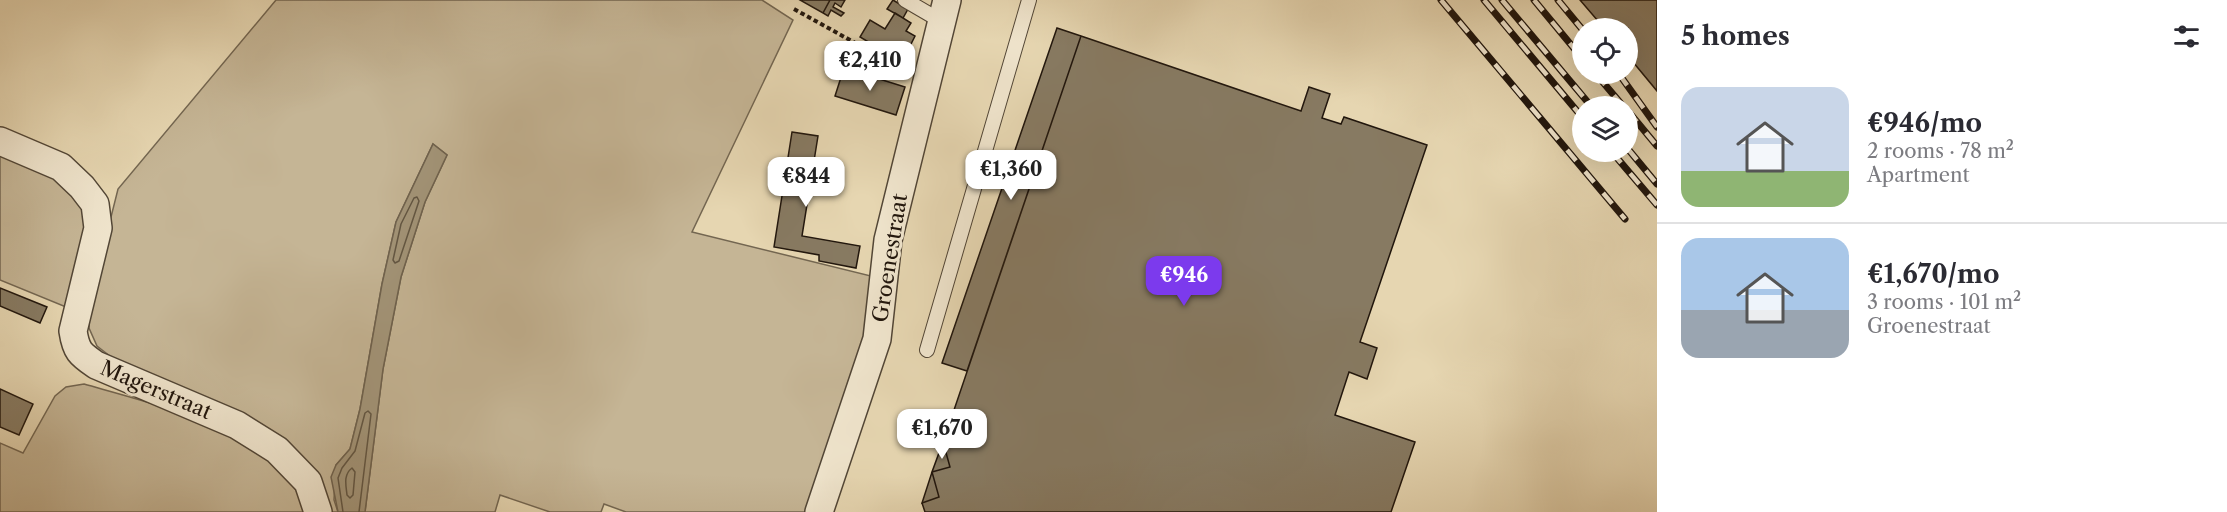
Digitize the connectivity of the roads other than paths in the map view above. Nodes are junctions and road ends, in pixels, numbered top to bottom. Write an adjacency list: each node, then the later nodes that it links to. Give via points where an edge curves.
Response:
1 (905, 0): 3 (lane)
2 (1029, 0): 5 (lane)
3 (944, 10): 7 (street, Groenestraat, via 888,240 877,339)
4 (0, 141): 6 (street, Magerstraat, via 61,167 95,204 98,228 73,331 75,346 82,356 237,425 277,450 308,482)
5 (927, 350)
6 (318, 512)
7 (819, 512)

